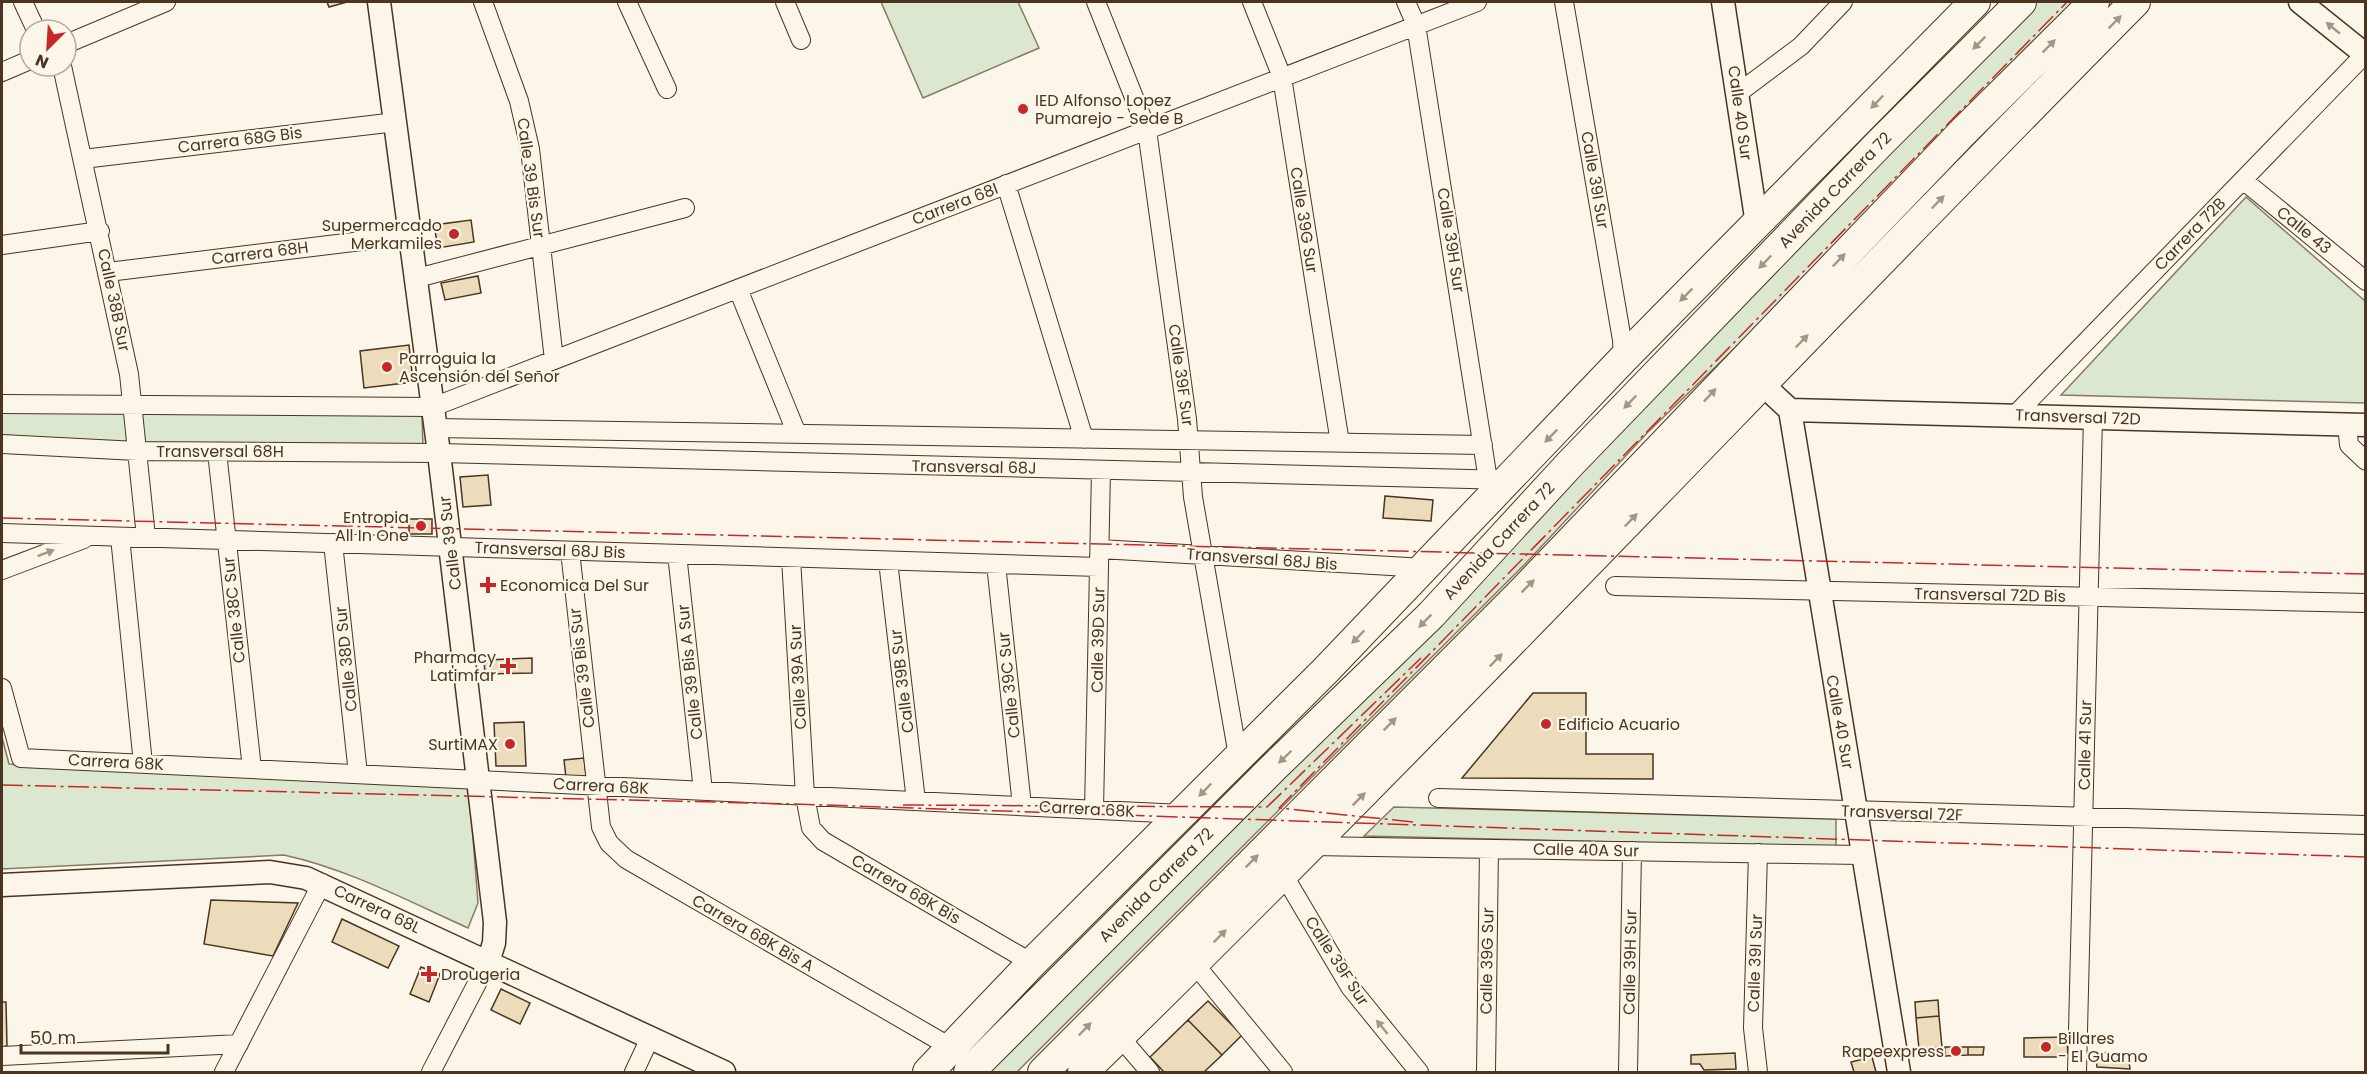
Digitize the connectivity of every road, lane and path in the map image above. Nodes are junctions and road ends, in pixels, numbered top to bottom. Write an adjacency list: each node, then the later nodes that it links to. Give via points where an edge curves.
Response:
1 (23, 2): 20 (street)
2 (166, 2): 18 (street)
3 (379, 2): 32 (street, Calle 39 Sur)
4 (483, 2): 44 (street, Calle 39 Bis Sur, via 519,101 530,149)
5 (627, 2): 30 (street)
6 (785, 2): 23 (street)
7 (1096, 2): 33 (street, Calle 39F Sur)
8 (1252, 2): 28 (street, Calle 39G Sur)
9 (1406, 2): 21 (street, Calle 39H Sur)
10 (1477, 2): 21 (street, Carrera 68I)
11 (1564, 2): 49 (street, Calle 39I Sur)
12 (1723, 2): 31 (street, Calle 40 Sur)
13 (1843, 2): 31 (street, via 1801,46)
14 (2021, 2): 35 (highway, Avenida Carrera 72, one-way to 35)
15 (2094, 2): 34 (highway, one-way to 15)
16 (2135, 2): 26 (highway, one-way to 16)
17 (2300, 2): 24 (street, one-way to 17)
18 (134, 8): 22 (street)
19 (1968, 8): 35 (highway); 40 (highway, Avenida Carrera 72, one-way to 40)
20 (30, 18)
21 (1416, 25): 28 (street, Carrera 68I); 64 (street, Calle 39H Sur)
22 (78, 38)
23 (801, 40)
24 (2365, 54): 37 (street, Carrera 72B)
25 (18, 65): 27 (street)
26 (2066, 71): 34 (highway); 51 (highway, one-way to 26)
27 (2, 72)
28 (1282, 77): 33 (street, Carrera 68I); 62 (street, Calle 39G Sur)
29 (65, 78): 36 (street, Calle 38B Sur)
30 (667, 88)
31 (1737, 94): 40 (street, Calle 40 Sur)
32 (396, 122): 36 (street, Carrera 68G Bis); 42 (street, Calle 39 Sur)
33 (1147, 130): 38 (street, Carrera 68I); 61 (street, Calle 39F Sur)
34 (1963, 132): 120 (highway, one-way to 34, via 1596,517)
35 (1879, 144): 93 (highway, Avenida Carrera 72, one-way to 93, via 1569,465 1431,615)
36 (83, 159): 41 (street, Calle 38B Sur)
37 (2242, 180): 47 (street, Calle 43); 55 (street, Carrera 72B)
38 (1006, 184): 48 (street, Carrera 68I); 60 (street)
39 (685, 208): 44 (street)
40 (1757, 224): 49 (highway, Avenida Carrera 72, one-way to 49)
41 (100, 231): 43 (street); 45 (street, Calle 38B Sur)
42 (411, 235): 45 (street, Carrera 68H); 46 (street, Calle 39 Sur)
43 (2, 245)
44 (540, 248): 46 (street); 50 (street, Calle 39 Bis Sur)
45 (108, 272): 53 (street, Calle 38B Sur)
46 (417, 278): 57 (street, Calle 39 Sur)
47 (2366, 280)
48 (738, 289): 50 (street, Carrera 68I); 59 (street)
49 (1623, 359): 71 (highway, Avenida Carrera 72, one-way to 71)
50 (554, 360): 57 (street, Carrera 68I)
51 (1761, 383): 54 (street); 111 (highway, one-way to 51, via 1416,743)
52 (2, 404): 53 (street)
53 (133, 405): 57 (street); 65 (street, Calle 38B Sur)
54 (1790, 410): 55 (street, Transversal 72D); 89 (street, Calle 40 Sur)
55 (2015, 415): 56 (street, Transversal 72D)
56 (2093, 417): 58 (street, Transversal 72D); 90 (street, Calle 41 Sur)
57 (434, 418): 59 (street, Transversal 68J); 67 (street, Calle 39 Sur)
58 (2356, 424): 68 (street, via 2349,445)
59 (797, 434): 60 (street, Transversal 68J)
60 (1084, 439): 61 (street, Transversal 68J)
61 (1189, 440): 62 (street, Transversal 68J); 70 (street, Calle 39F Sur)
62 (1340, 443): 64 (street, Transversal 68J)
63 (2, 444): 65 (street, Transversal 68H)
64 (1483, 445): 71 (street, Calle 39H Sur)
65 (138, 451): 66 (street, Transversal 68H); 75 (street, Calle 38B Sur)
66 (217, 452): 67 (street, Transversal 68H); 76 (street, Calle 38C Sur)
67 (439, 453): 69 (street, Transversal 68J); 78 (street, Calle 39 Sur)
68 (2366, 461)
69 (1101, 470): 70 (street, Transversal 68J); 83 (street, Calle 39D Sur)
70 (1191, 472): 71 (street, Transversal 68J); 81 (street, Calle 39F Sur)
71 (1499, 480): 86 (highway, Avenida Carrera 72)
72 (2, 533): 73 (street, Transversal 68J Bis)
73 (91, 536): 74 (street, Transversal 68J Bis); 87 (street, one-way to 73)
74 (120, 537): 75 (street, Transversal 68J Bis); 96 (street)
75 (146, 537): 76 (street, Transversal 68J Bis)
76 (227, 540): 77 (street, Transversal 68J Bis); 97 (street, Calle 38C Sur)
77 (333, 543): 78 (street, Transversal 68J Bis); 98 (street, Calle 38D Sur)
78 (450, 547): 79 (street, Transversal 68J Bis); 99 (street, Calle 39 Sur)
79 (570, 551): 80 (street, Transversal 68J Bis); 100 (street, Calle 39 Bis Sur)
80 (677, 554): 82 (street, Transversal 68J Bis); 101 (street, Calle 39 Bis A Sur)
81 (1203, 556): 83 (street, Transversal 68J Bis); 86 (street, Transversal 68J Bis); 95 (street, Calle 39F Sur)
82 (791, 558): 84 (street, Transversal 68J Bis); 102 (street, Calle 39A Sur)
83 (1099, 558): 85 (street, Transversal 68J Bis); 106 (street, Calle 39D Sur)
84 (888, 561): 85 (street, Transversal 68J Bis); 104 (street, Calle 39B Sur)
85 (996, 564): 105 (street, Calle 39C Sur)
86 (1425, 568): 94 (highway, Avenida Carrera 72, one-way to 94)
87 (2, 570)
88 (1615, 586): 89 (street, Transversal 72D Bis)
89 (1819, 591): 90 (street, Transversal 72D Bis); 107 (street, Calle 40 Sur)
90 (2089, 597): 91 (street, Transversal 72D Bis); 109 (street, Calle 41 Sur)
91 (2366, 603)
92 (2, 688): 96 (street, Carrera 68K, via 21,758)
93 (1352, 692): 94 (highway); 133 (highway, Avenida Carrera 72, one-way to 133)
94 (1275, 719): 95 (highway, Avenida Carrera 72)
95 (1238, 756): 108 (highway, Avenida Carrera 72, one-way to 108)
96 (143, 764): 97 (street, Carrera 68K)
97 (252, 769): 98 (street, Carrera 68K)
98 (358, 774): 99 (street, Carrera 68K)
99 (478, 780): 100 (street, Carrera 68K); 119 (street, Calle 39 Sur, via 495,922)
100 (596, 786): 101 (street, Carrera 68K); 126 (street, Carrera 68K Bis A, via 601,827 609,843 626,859)
101 (703, 791): 102 (street, Carrera 68K)
102 (806, 796): 104 (street, Carrera 68K); 122 (street, Carrera 68K Bis, via 811,828 823,841)
103 (1438, 798): 107 (street, Transversal 72F)
104 (916, 801): 105 (street, Carrera 68K)
105 (1022, 806): 106 (street, Carrera 68K)
106 (1094, 810): 108 (street, Carrera 68K)
107 (1855, 811): 109 (street, Transversal 72F); 115 (street, Calle 40 Sur)
108 (1182, 814): 122 (highway, Avenida Carrera 72)
109 (2083, 818): 110 (street, Transversal 72F); 143 (street, Calle 41 Sur)
110 (2366, 825)
111 (1311, 846): 112 (street, Calle 40A Sur); 116 (highway)
112 (1489, 849): 113 (street, Calle 40A Sur); 139 (street, Calle 39G Sur)
113 (1632, 851): 114 (street, Calle 40A Sur); 140 (street, Calle 39H Sur)
114 (1758, 853): 115 (street, Calle 40A Sur); 141 (street, Calle 39I Sur, via 1753,1028)
115 (1862, 855): 142 (street, Calle 40 Sur)
116 (1283, 874): 121 (highway, one-way to 116); 138 (street, Calle 39F Sur, one-way to 116, via 1350,987)
117 (322, 884): 118 (street, Carrera 68L, via 270,872); 119 (street, Carrera 68L); 125 (street)
118 (2, 885)
119 (488, 962): 124 (street, Carrera 68L); 129 (street, Calle 39 Sur)
120 (1151, 962): 123 (highway); 134 (highway, one-way to 120)
121 (1193, 962): 123 (highway); 137 (street)
122 (1032, 963): 126 (highway, Avenida Carrera 72)
123 (1120, 1037): 135 (highway); 136 (street)
124 (651, 1038): 130 (street); 131 (street, Carrera 68L)
125 (239, 1044): 127 (street); 128 (street)
126 (952, 1048): 132 (highway, Avenida Carrera 72)
127 (2, 1056)
128 (224, 1072)
129 (431, 1072)
130 (634, 1072)
131 (724, 1072)
132 (928, 1072)
133 (969, 1072)
134 (1043, 1072)
135 (1083, 1072)
136 (1150, 1072)
137 (1283, 1072)
138 (1419, 1072)
139 (1486, 1072)
140 (1628, 1072)
141 (1758, 1072)
142 (1899, 1072)
143 (2077, 1072)

